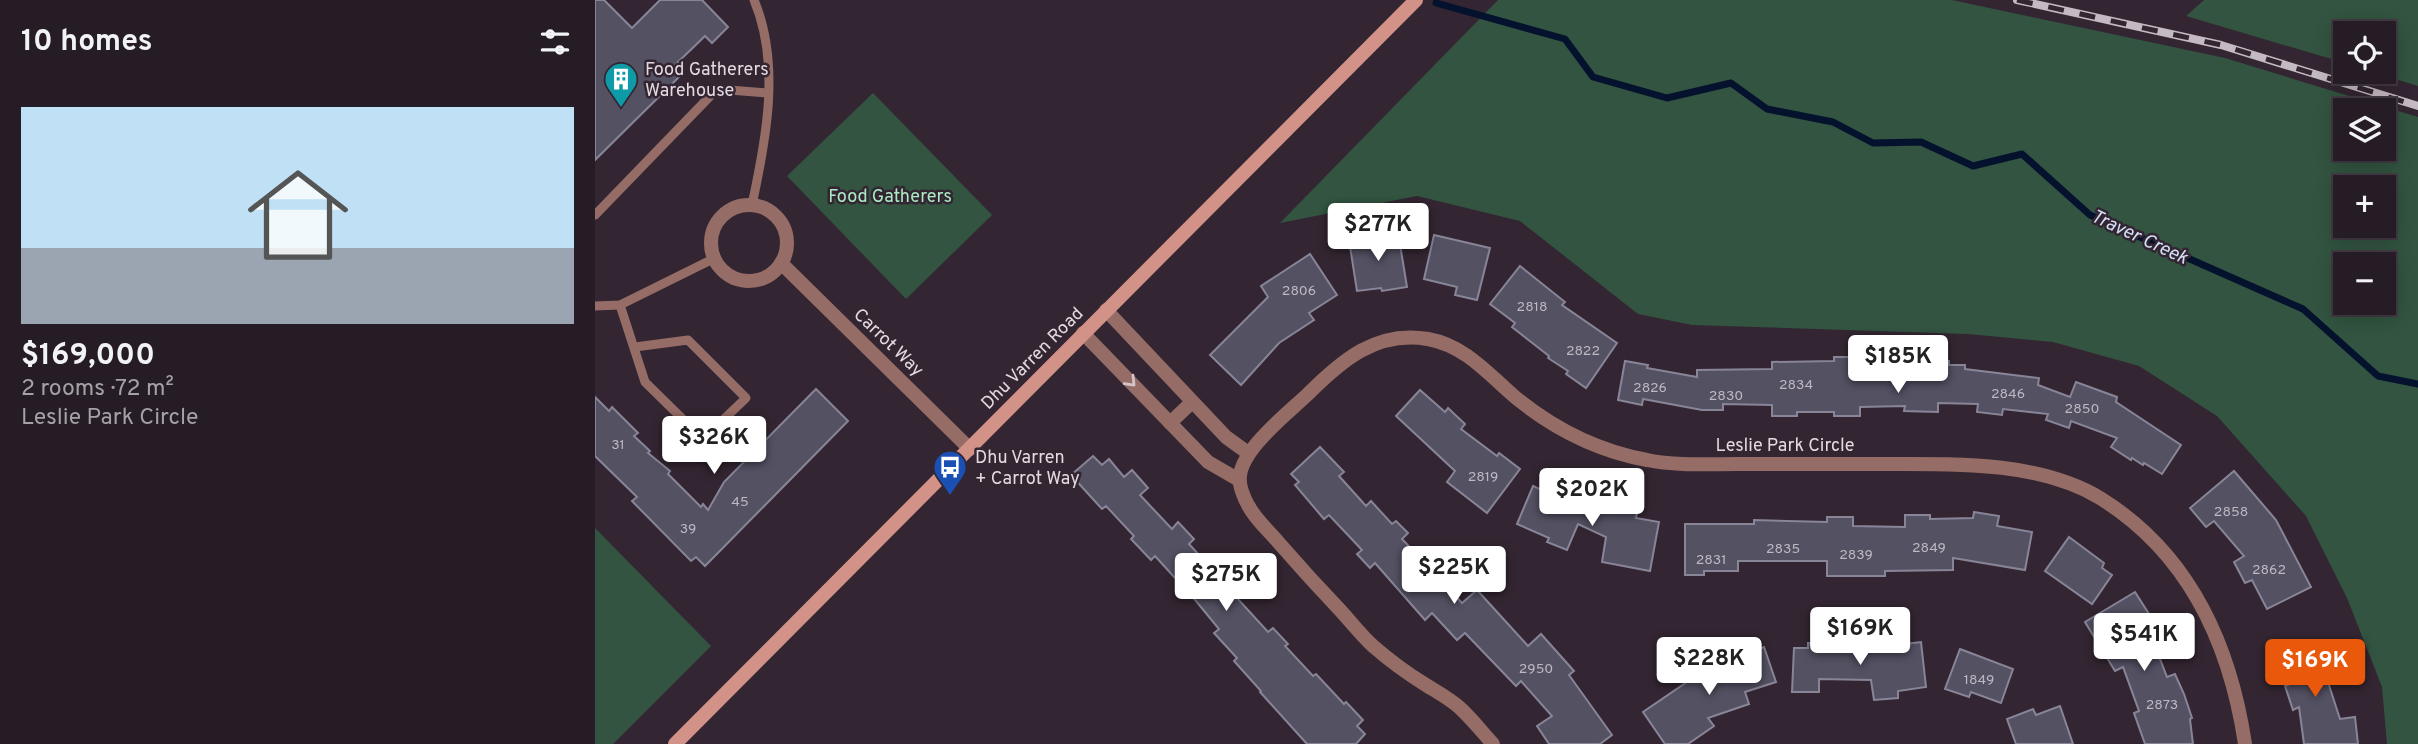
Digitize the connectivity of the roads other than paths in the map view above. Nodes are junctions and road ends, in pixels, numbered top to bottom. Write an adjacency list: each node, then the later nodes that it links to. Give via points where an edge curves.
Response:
1 (754, 0): 3 (lane, via 767,49)
2 (1416, 0): 10 (main road, Dhu Varren Road)
3 (768, 93): 4 (lane); 5 (lane, via 717,89)
4 (752, 205): 6 (street, via 736,207 717,222 711,246); 7 (street, via 771,211 785,229)
5 (595, 215)
6 (715, 258): 7 (street, via 730,275 752,280 773,272); 8 (lane)
7 (781, 263): 15 (street, Carrot Way)
8 (619, 304): 9 (lane); 12 (lane)
9 (595, 306)
10 (1106, 310): 11 (main road, Dhu Varren Road); 13 (street)
11 (1083, 333): 14 (street, one-way to 14); 15 (main road, Dhu Varren Road)
12 (635, 347): 12 (lane, via 645,382 703,439 746,398 688,340)
13 (1192, 402): 14 (street); 16 (street)
14 (1170, 423): 17 (street, via 1207,462)
15 (970, 449): 18 (main road, Dhu Varren Road)
16 (1248, 453): 17 (street, Leslie Park Circle); 20 (street, Leslie Park Circle, via 1341,362 1370,345 1403,337 1435,340 1461,350 1516,398 1560,428 1604,449 1651,461 1922,464 2000,468 2054,478 2079,486 2116,509 2161,548 2189,582 2216,636 2240,708)
17 (1239, 480): 19 (street, via 1248,507 1373,645 1458,706)
18 (675, 744)
19 (1493, 744)
20 (2245, 744)

